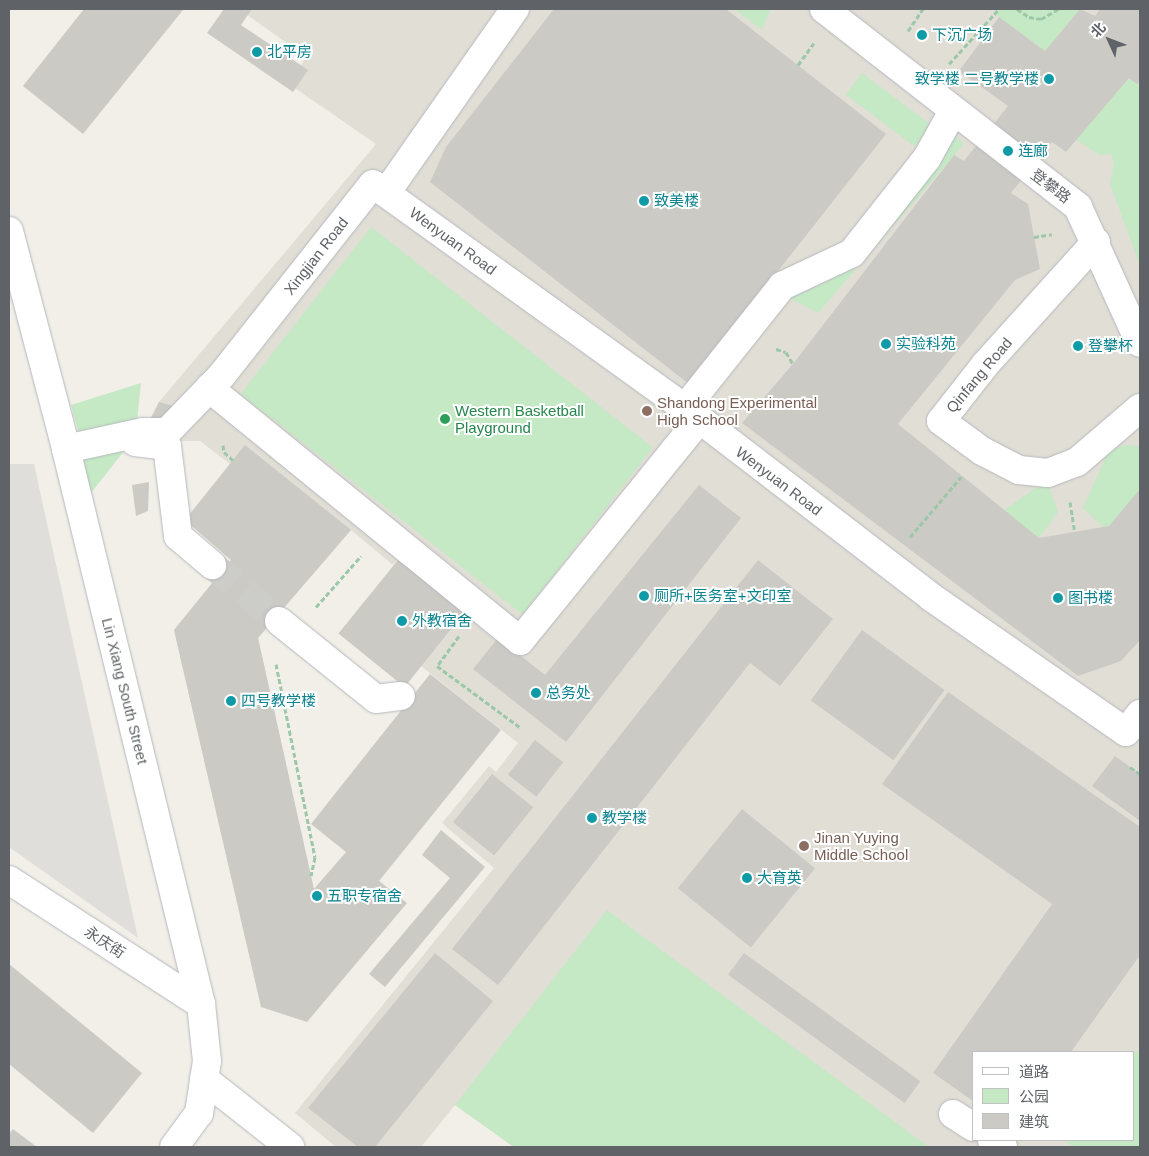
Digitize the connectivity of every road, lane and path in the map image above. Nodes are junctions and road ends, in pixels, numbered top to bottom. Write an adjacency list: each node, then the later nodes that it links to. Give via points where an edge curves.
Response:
1 (516, 9): 8 (street)
2 (824, 9): 6 (street, 登攀路)
3 (1000, 9): 6 (path, via 957,52)
4 (1017, 9): 5 (path, via 1029,17 1042,19)
5 (1058, 9)
6 (928, 92): 7 (street, 登攀路)
7 (953, 111): 10 (street, 登攀路, via 1078,207); 14 (street, via 927,158 852,253 782,286)
8 (386, 193): 12 (street, Xingjian Road, via 373,184); 14 (street, Wenyuan Road)
9 (9, 230): 16 (street, Lin Xiang South Street)
10 (1096, 242): 11 (street, 登攀路); 17 (street, Qinfang Road, via 1063,276 941,421)
11 (1140, 343)
12 (209, 388): 15 (street, Xingjian Road, via 167,432); 19 (street)
13 (1140, 408): 17 (street, Qinfang Road, via 1077,462 1048,473 1019,470)
14 (692, 414): 21 (street, Wenyuan Road); 23 (street, via 520,641)
15 (125, 436): 16 (street, Xingjian Road); 22 (street, via 127,442 167,446 178,536)
16 (66, 449): 32 (street, Lin Xiang South Street)
17 (982, 451): 21 (path)
18 (1071, 506): 20 (path)
19 (383, 531): 23 (street); 24 (path)
20 (1075, 532)
21 (888, 564): 28 (street, Wenyuan Road, via 931,597)
22 (212, 565)
23 (479, 609): 29 (path, via 437,666)
24 (312, 611)
25 (279, 621): 27 (street, via 376,699)
26 (274, 657): 30 (path, via 315,857)
27 (400, 696)
28 (1133, 723)
29 (521, 728)
30 (312, 876)
31 (9, 880): 32 (street, 永庆街)
32 (201, 1004): 33 (street, Lin Xiang South Street, via 207,1061)
33 (204, 1079): 34 (street, Lin Xiang South Street, via 199,1113); 35 (street)
34 (174, 1147)
35 (290, 1147)

